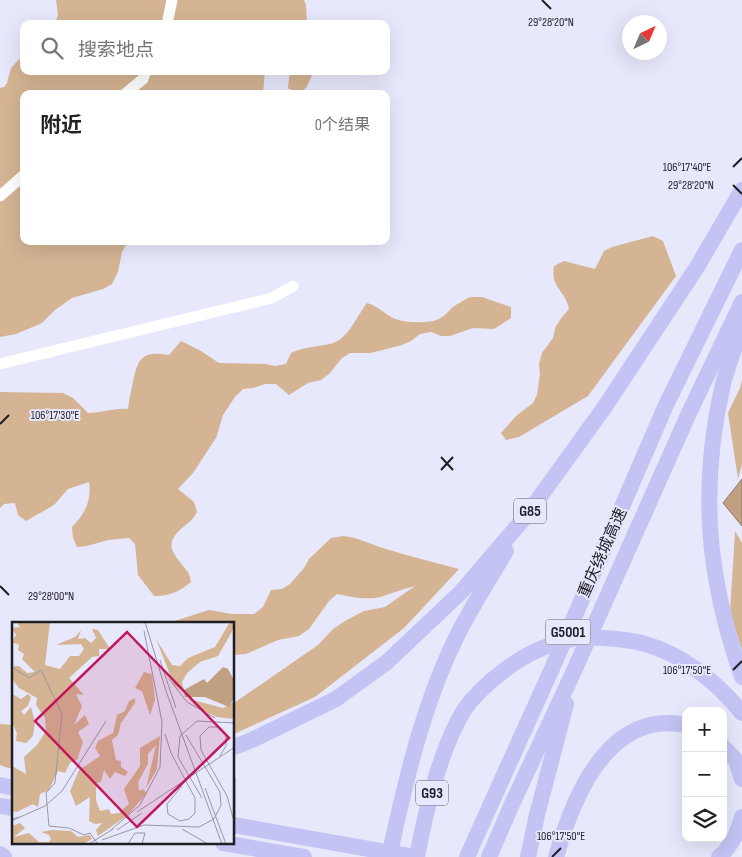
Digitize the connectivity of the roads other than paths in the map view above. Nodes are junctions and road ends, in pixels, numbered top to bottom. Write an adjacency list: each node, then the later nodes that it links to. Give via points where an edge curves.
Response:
1 (172, 0): 2 (street)
2 (168, 20)
3 (144, 75): 4 (street)
4 (130, 90)
5 (20, 178): 7 (street)
6 (742, 190): 13 (highway, G85, via 697,268 610,399)
7 (0, 196)
8 (742, 250): 30 (highway, 重庆绕城高速 / G5001, via 666,405)
9 (293, 286): 12 (street, via 272,298)
10 (742, 302): 14 (highway, 重庆绕城高速)
11 (742, 326): 15 (highway, via 717,415 708,499 717,588)
12 (0, 364)
13 (526, 516): 18 (highway, G85, via 460,592 387,662 336,700); 28 (highway, via 455,640 436,684 406,776)
14 (574, 672): 31 (highway, 重庆绕城高速); 32 (highway)
15 (742, 678)
16 (742, 713): 29 (highway, G93, via 698,672 674,656 644,643 578,637 519,659 485,685 452,731)
17 (682, 725): 33 (highway, via 657,723 618,740 579,793)
18 (235, 747)
19 (727, 751): 20 (highway, via 736,760)
20 (742, 779)
21 (742, 817): 25 (highway, via 738,832)
22 (235, 825): 29 (highway)
23 (229, 844): 27 (highway)
24 (0, 854): 26 (highway)
25 (722, 855)
26 (4, 857)
27 (304, 857)
28 (389, 857)
29 (415, 857)
30 (468, 857)
31 (489, 857)
32 (528, 857)
33 (556, 857)

